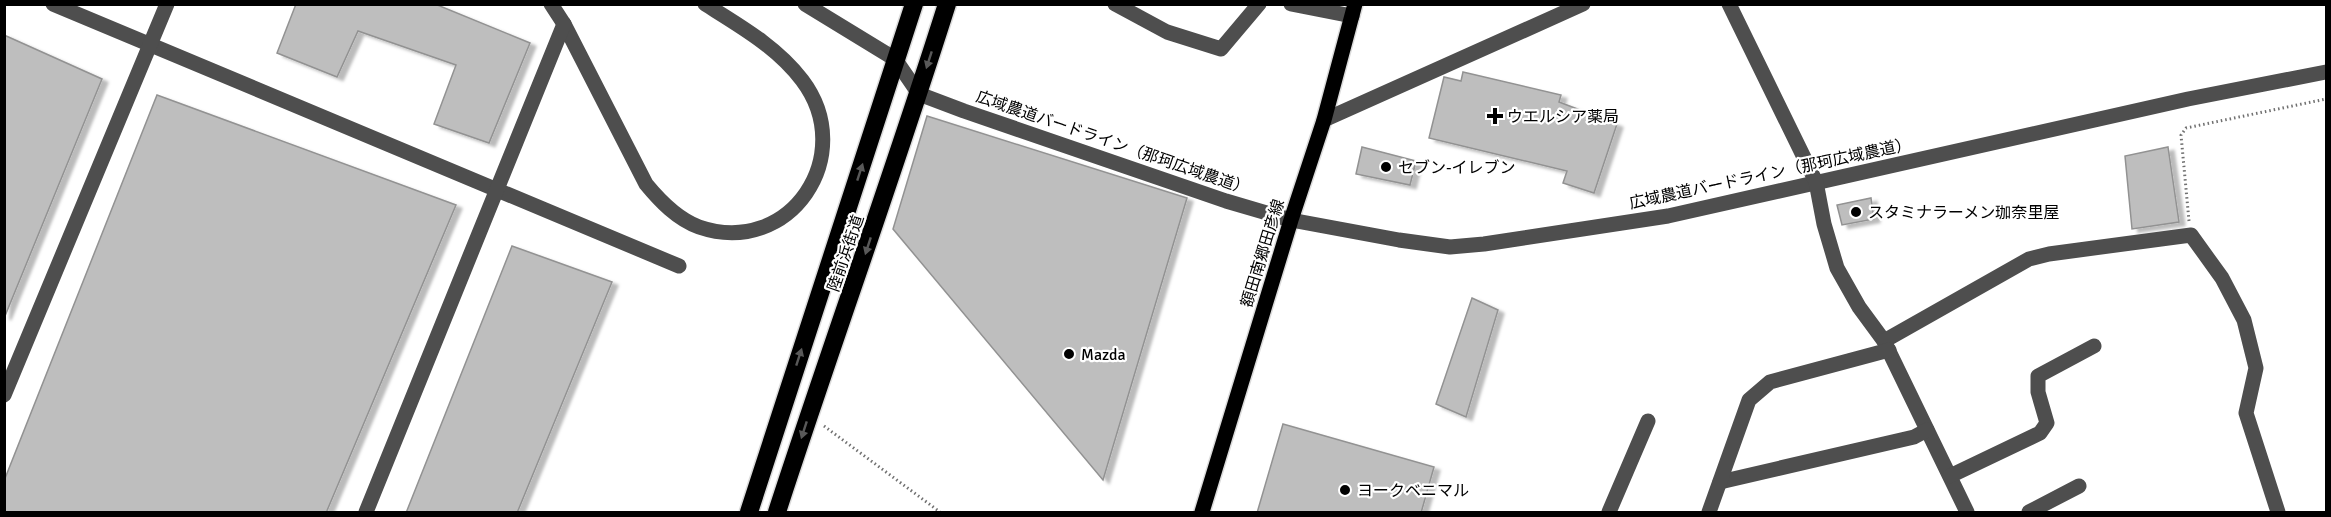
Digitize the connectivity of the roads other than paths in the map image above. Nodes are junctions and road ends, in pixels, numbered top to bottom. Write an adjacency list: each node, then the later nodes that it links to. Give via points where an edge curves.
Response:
1 (53, 4): 15 (street)
2 (166, 4): 15 (street)
3 (550, 4): 14 (street)
4 (705, 4): 14 (street, via 790,66 815,100 820,118 823,156 810,189 778,221 760,228 738,232 698,226 661,202 646,184)
5 (805, 4): 16 (street)
6 (914, 4): 16 (highway, 陸前浜街道)
7 (947, 4): 18 (highway, 陸前浜街道, one-way to 18)
8 (1115, 4): 9 (street, via 1167,32 1221,49)
9 (1259, 4)
10 (1291, 4): 13 (street)
11 (1582, 4): 19 (street)
12 (1729, 4): 20 (street)
13 (1353, 10): 19 (main road, 額田南郷田彦線)
14 (564, 24): 21 (street)
15 (150, 46): 21 (street); 26 (street)
16 (895, 59): 18 (street); 34 (highway, 陸前浜街道, one-way to 16)
17 (2326, 72): 20 (street, 広域農道バードライン（那珂広域農道）)
18 (919, 94): 22 (street, 広域農道バードライン（那珂広域農道）); 35 (highway, 陸前浜街道, one-way to 35)
19 (1324, 120): 22 (main road, 額田南郷田彦線)
20 (1816, 182): 22 (street, 広域農道バードライン（那珂広域農道）, via 1668,216 1450,247); 24 (street, via 1837,268)
21 (498, 190): 23 (street); 33 (street)
22 (1291, 220): 36 (main road, 額田南郷田彦線)
23 (679, 266)
24 (1887, 345): 28 (street); 30 (street, via 1770,382 1749,400); 40 (street, via 2029,259 2191,235 2222,278 2244,320 2256,368 2246,413)
25 (2094, 346): 29 (street, via 2038,376 2038,392 2047,423 2040,433)
26 (4, 395)
27 (1648, 421): 37 (street)
28 (1927, 430): 29 (street); 30 (street)
29 (1950, 476): 32 (street)
30 (1720, 482): 38 (street)
31 (2079, 486): 39 (street)
32 (1964, 512)
33 (366, 513)
34 (749, 513)
35 (777, 513)
36 (1202, 513)
37 (1609, 513)
38 (1709, 513)
39 (2029, 513)
40 (2278, 513)

